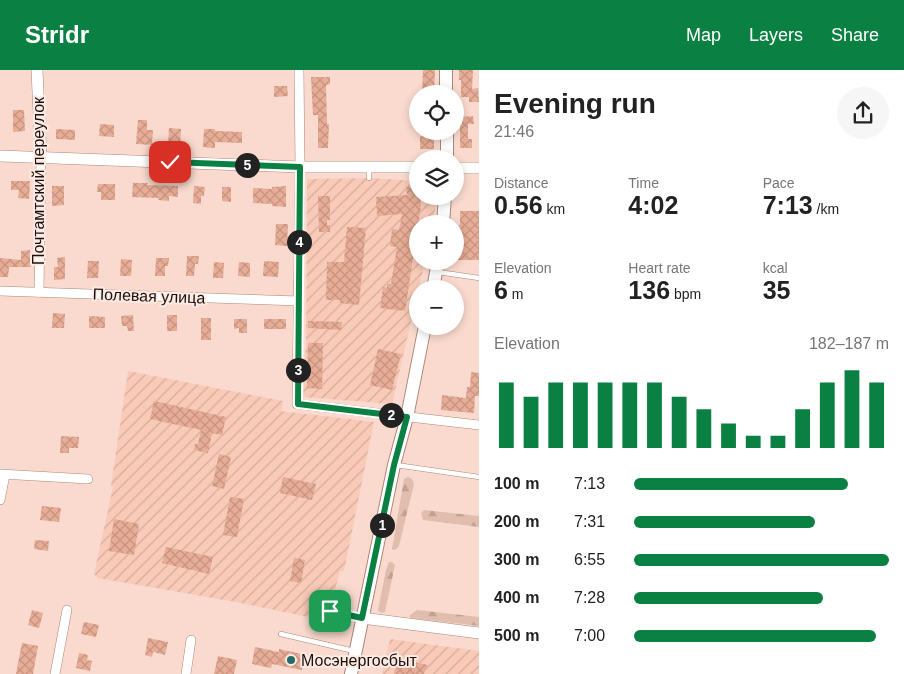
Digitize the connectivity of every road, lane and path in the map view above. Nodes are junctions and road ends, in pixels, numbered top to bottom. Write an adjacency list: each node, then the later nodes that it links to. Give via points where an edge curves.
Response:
1 (37, 70): 6 (street, Почтамтский переулок)
2 (299, 70): 7 (street)
3 (446, 70): 4 (main road)
4 (446, 85)
5 (0, 156): 6 (street)
6 (41, 158): 7 (street); 14 (street, Почтамтский переулок)
7 (300, 167): 10 (street, via 369,173); 15 (street)
8 (464, 168): 9 (street)
9 (479, 168)
10 (409, 169)
11 (451, 270): 12 (lane)
12 (479, 278)
13 (0, 291): 14 (street, Полевая улица)
14 (38, 292): 15 (street, Полевая улица)
15 (298, 301): 17 (street, via 298,404)
16 (423, 335): 17 (main road)
17 (407, 417): 18 (street); 19 (main road)
18 (479, 425)
19 (394, 465): 21 (lane); 26 (main road)
20 (2, 475): 22 (street); 23 (street)
21 (479, 478)
22 (88, 479)
23 (0, 500)
24 (68, 610): 31 (street)
25 (330, 611): 26 (lane)
26 (362, 618): 27 (street); 30 (main road)
27 (479, 633)
28 (281, 634): 30 (lane)
29 (191, 640): 32 (street)
30 (356, 651): 33 (main road)
31 (55, 674)
32 (186, 674)
33 (351, 674)

